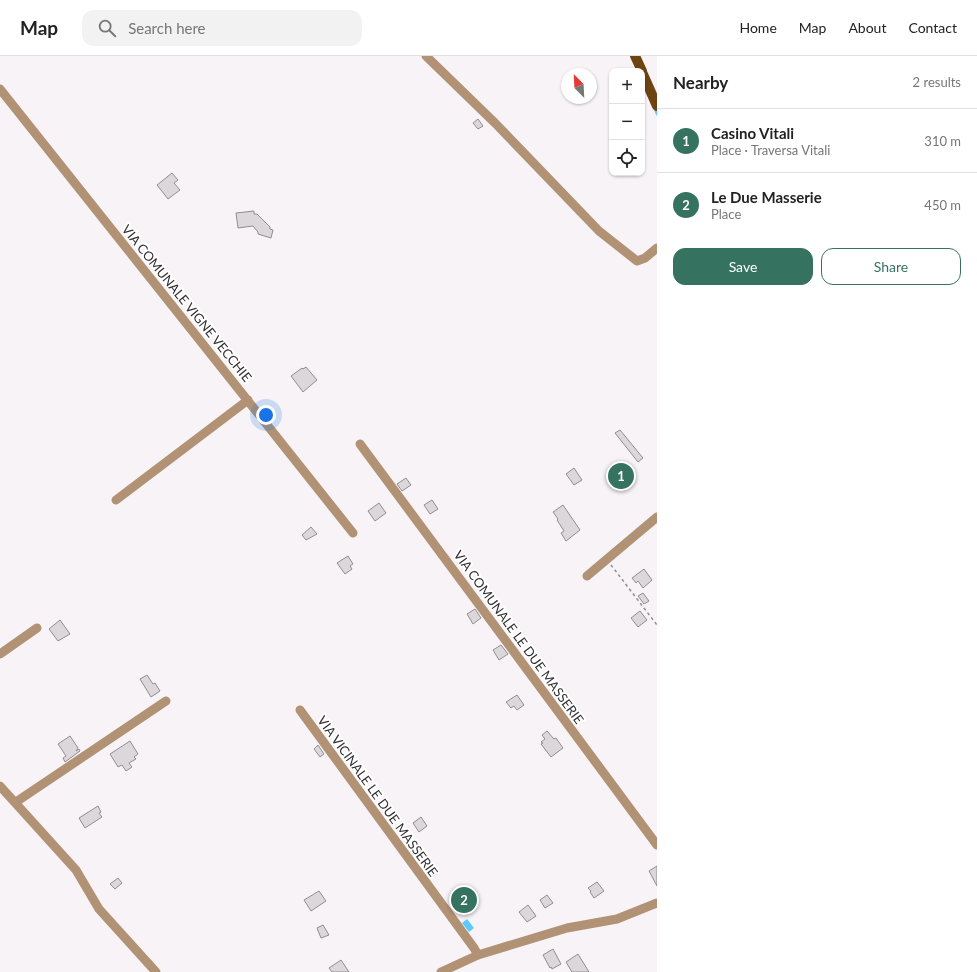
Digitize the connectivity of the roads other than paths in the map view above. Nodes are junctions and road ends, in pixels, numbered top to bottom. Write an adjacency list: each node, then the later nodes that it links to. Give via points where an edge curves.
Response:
1 (426, 56): 7 (street, via 599,231 637,262)
2 (635, 56): 3 (main road)
3 (641, 68)
4 (645, 78): 6 (main road)
5 (0, 89): 8 (street, VIA COMUNALE VIGNE VECCHIE)
6 (657, 106)
7 (657, 248)
8 (248, 400): 10 (street); 12 (street, VIA COMUNALE VIGNE VECCHIE)
9 (360, 444): 20 (street, VIA COMUNALE LE DUE MASSERIE)
10 (116, 500)
11 (657, 517): 13 (street)
12 (353, 533)
13 (587, 576)
14 (37, 628): 15 (street)
15 (0, 654)
16 (166, 701): 19 (street)
17 (300, 710): 22 (street, VIA VICINALE LE DUE MASSERIE)
18 (0, 786): 19 (street)
19 (16, 802): 23 (street, via 76,870 99,909)
20 (657, 845)
21 (657, 903): 22 (street, via 617,919 568,928)
22 (478, 955): 24 (street)
23 (156, 972)
24 (441, 972)

